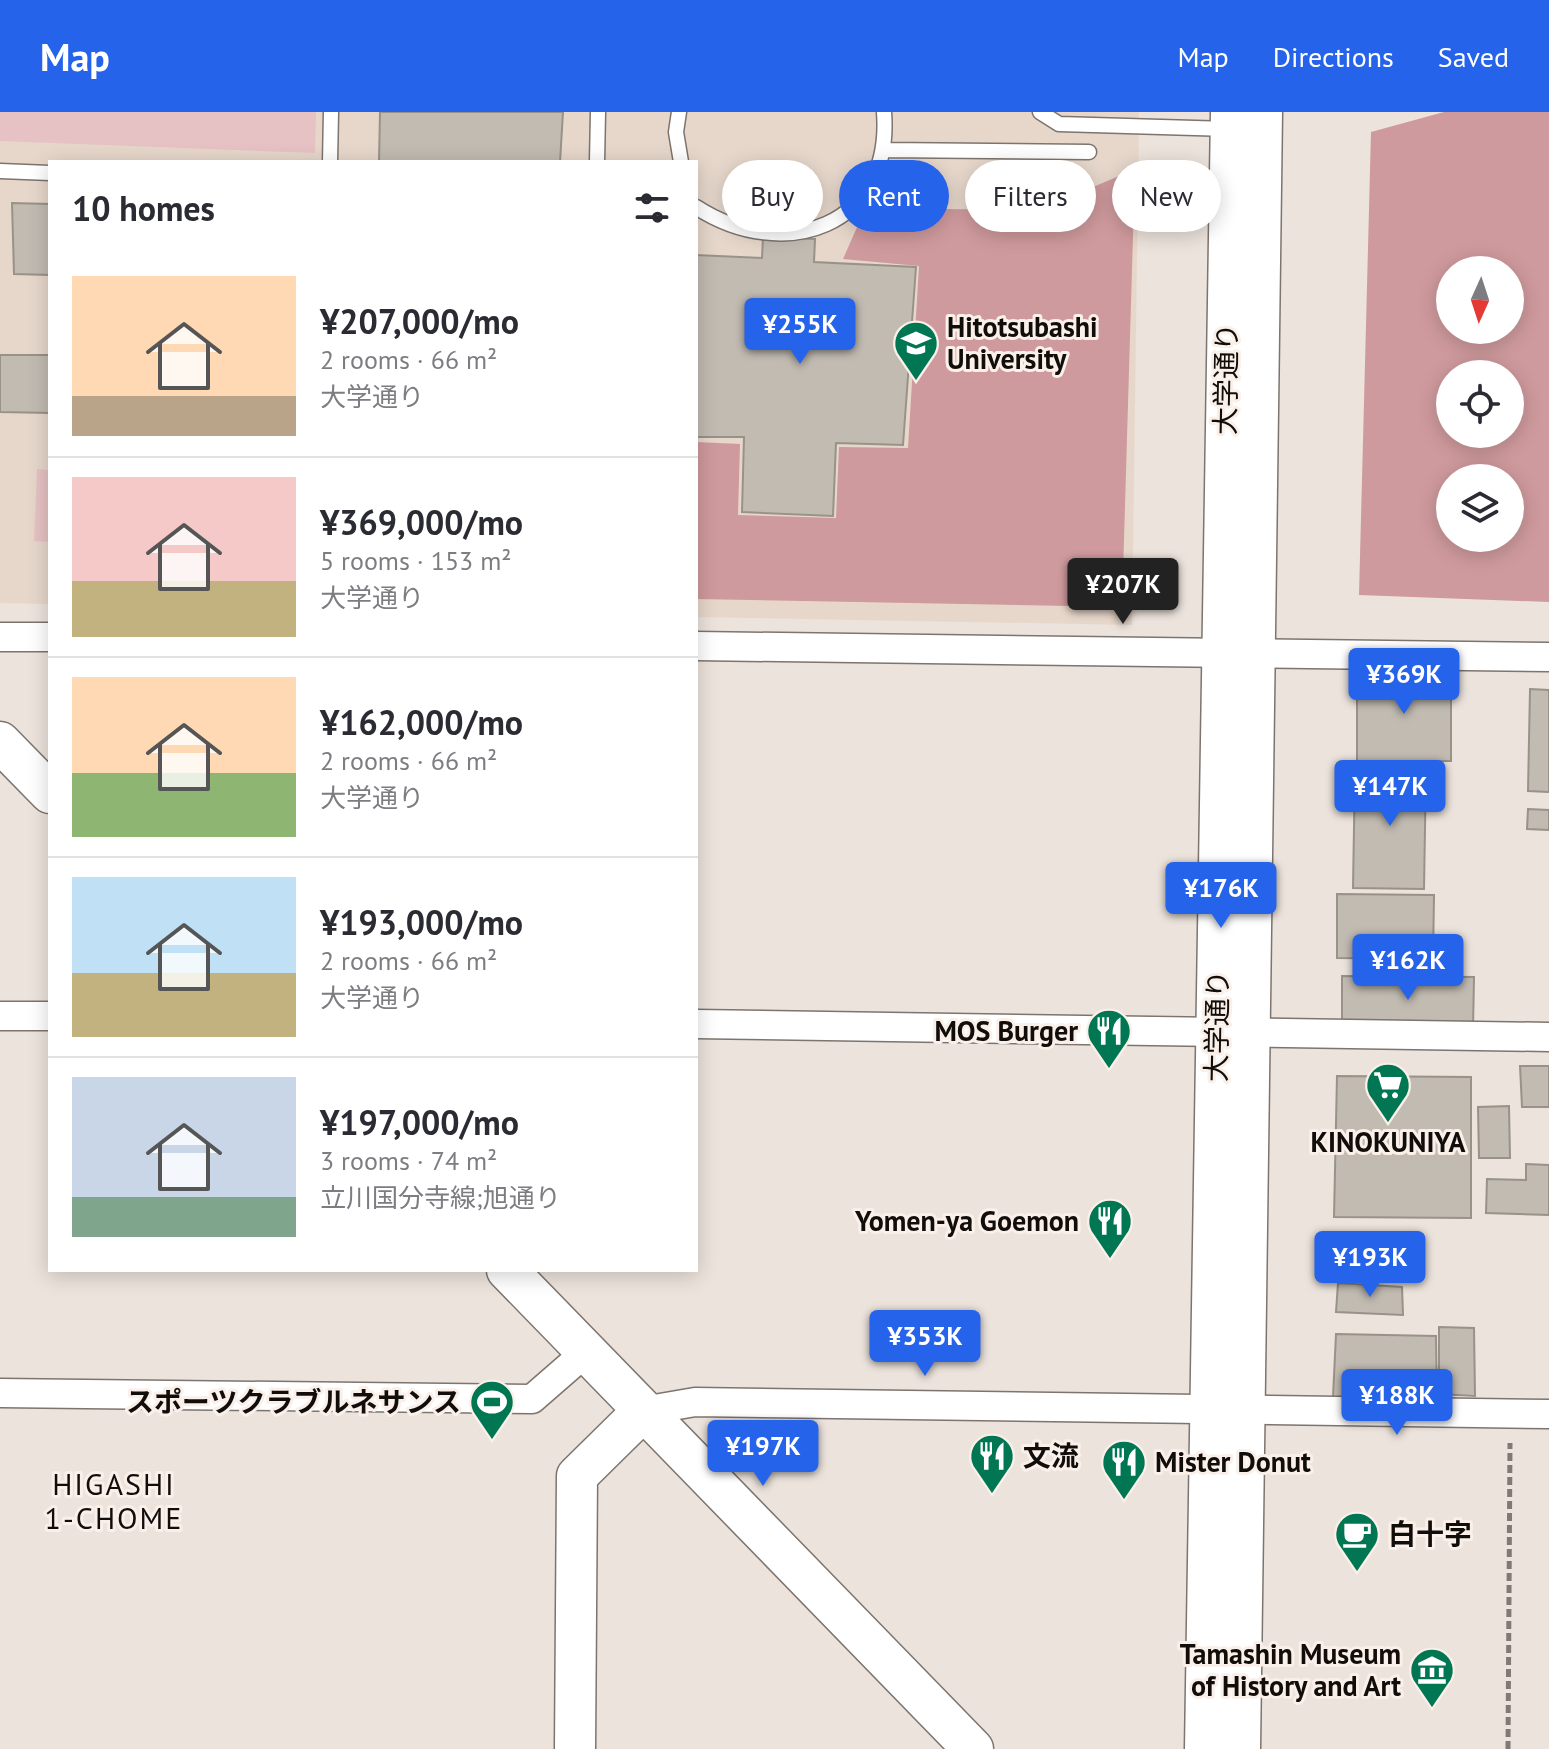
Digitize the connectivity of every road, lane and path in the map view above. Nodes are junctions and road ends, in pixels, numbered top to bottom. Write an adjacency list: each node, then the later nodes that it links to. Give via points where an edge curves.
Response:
1 (331, 112): 9 (lane)
2 (598, 112): 10 (lane)
3 (679, 112): 11 (lane)
4 (884, 112): 7 (lane)
5 (1040, 112): 6 (lane, via 1059,124)
6 (1246, 121): 20 (main road, 大学通り)
7 (885, 150): 8 (lane); 16 (lane, via 873,183 840,215 812,230 759,234)
8 (1089, 152)
9 (330, 160)
10 (597, 160)
11 (681, 160)
12 (0, 171): 13 (lane)
13 (48, 173)
14 (698, 196): 16 (lane)
15 (698, 208): 16 (lane)
16 (713, 218)
17 (0, 637): 18 (street)
18 (48, 637)
19 (698, 646): 20 (street)
20 (1237, 652): 21 (street); 27 (main road, 大学通り)
21 (1549, 657)
22 (0, 742): 23 (main road)
23 (48, 791)
24 (0, 1016): 25 (street)
25 (48, 1016)
26 (698, 1024): 27 (street)
27 (1234, 1032): 28 (street); 32 (main road, 大学通り)
28 (1549, 1037)
29 (509, 1272): 30 (main road)
30 (586, 1352): 31 (street, via 532,1399); 33 (main road)
31 (0, 1393)
32 (1228, 1408): 33 (street, via 695,1402); 34 (street); 38 (main road, 大学通り); 39 (main road, 大学通り)
33 (643, 1411): 36 (main road, via 577,1476); 37 (main road)
34 (1511, 1414): 35 (street); 40 (path)
35 (1549, 1414)
36 (575, 1749)
37 (973, 1749)
38 (1205, 1749)
39 (1240, 1749)
40 (1508, 1749)

